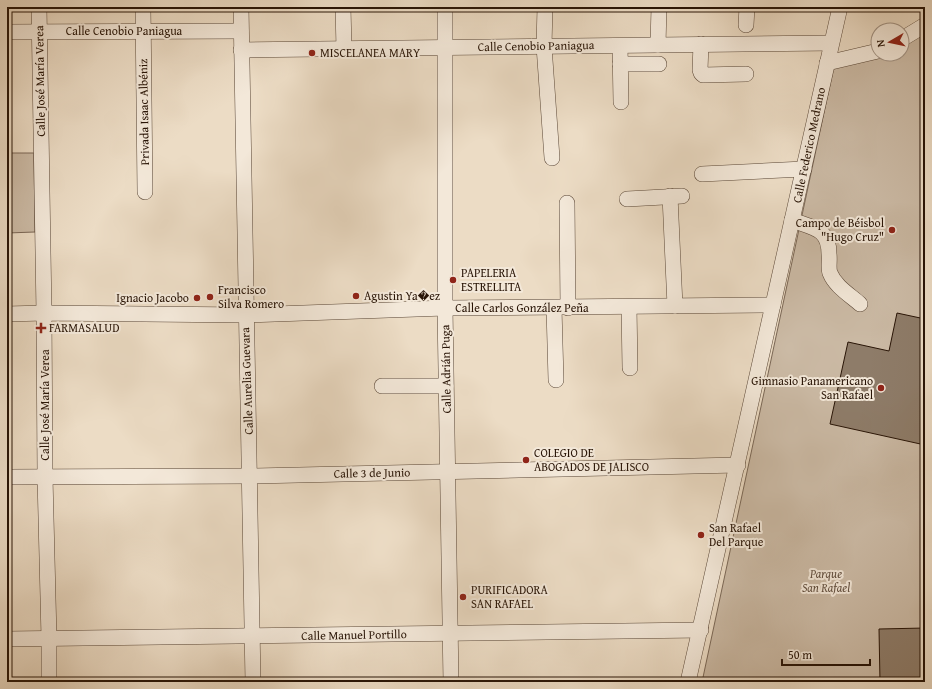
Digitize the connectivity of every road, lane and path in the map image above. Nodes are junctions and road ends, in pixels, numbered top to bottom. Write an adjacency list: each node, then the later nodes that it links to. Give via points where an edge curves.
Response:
1 (39, 7): 15 (street, Calle José María Verea)
2 (142, 7): 12 (street, Privada Isaac Albéniz)
3 (241, 7): 13 (street, Calle Aurelia Guevara)
4 (343, 7): 23 (street)
5 (445, 7): 22 (street, Calle Adrián Puga)
6 (545, 7): 20 (street)
7 (659, 7): 19 (street)
8 (747, 7): 10 (street)
9 (840, 7): 17 (street, Calle Federico Medrano)
10 (746, 25)
11 (925, 26): 16 (street)
12 (143, 31): 13 (street, Calle Cenobio Paniagua); 15 (street, Calle Cenobio Paniagua); 34 (street, Privada Isaac Albéniz)
13 (241, 31): 24 (street, Calle Aurelia Guevara)
14 (7, 32): 15 (street, Calle Cenobio Paniagua)
15 (39, 32): 44 (street, Calle José María Verea)
16 (910, 34)
17 (831, 43): 18 (street, Calle Cenobio Paniagua); 26 (street, Calle Federico Medrano)
18 (701, 44): 19 (street, Calle Cenobio Paniagua); 29 (street, via 700,70 703,75)
19 (658, 45): 21 (street, Calle Cenobio Paniagua)
20 (544, 46): 21 (street, Calle Cenobio Paniagua); 22 (street, Calle Cenobio Paniagua); 31 (street)
21 (620, 46): 27 (street)
22 (445, 47): 23 (street, Calle Cenobio Paniagua); 42 (street, Calle Adrián Puga)
23 (344, 49): 24 (street, Calle Cenobio Paniagua)
24 (241, 50): 46 (street, Calle Aurelia Guevara)
25 (870, 53): 26 (street)
26 (827, 63): 32 (street, Calle Federico Medrano)
27 (620, 64): 28 (street); 30 (street)
28 (659, 64)
29 (746, 74)
30 (621, 102)
31 (552, 158)
32 (804, 169): 33 (street); 37 (street, Calle Federico Medrano)
33 (702, 174)
34 (145, 192)
35 (627, 199): 40 (street, via 676,196)
36 (567, 203): 43 (street)
37 (792, 220): 38 (street, via 820,230 826,236 829,244 830,272 837,284); 39 (street, Calle Federico Medrano)
38 (860, 304)
39 (773, 305): 40 (street, Calle Carlos González Peña); 51 (street, Calle Federico Medrano)
40 (675, 306): 41 (street, Calle Carlos González Peña)
41 (629, 307): 43 (street, Calle Carlos González Peña); 47 (street)
42 (445, 308): 43 (street, Calle Carlos González Peña); 46 (street, Calle Carlos González Peña); 50 (street, Calle Adrián Puga)
43 (561, 308): 48 (street)
44 (44, 313): 45 (street, Calle Carlos González Peña); 46 (street, Calle Carlos González Peña); 53 (street, Calle José María Verea)
45 (7, 314)
46 (245, 315): 54 (street, Calle Aurelia Guevara)
47 (630, 368)
48 (556, 380)
49 (382, 386): 50 (street)
50 (446, 386): 52 (street, Calle Adrián Puga)
51 (738, 465): 52 (street, Calle 3 de Junio); 56 (street, Calle Federico Medrano)
52 (448, 472): 54 (street, Calle 3 de Junio); 57 (street, Calle Adrián Puga)
53 (45, 476): 54 (street, Calle 3 de Junio); 55 (street, Calle 3 de Junio); 59 (street, Calle José María Verea)
54 (250, 476): 58 (street, Calle Aurelia Guevara)
55 (7, 477)
56 (701, 630): 57 (street, Calle Manuel Portillo); 64 (street, Calle Federico Medrano)
57 (450, 633): 58 (street, Calle Manuel Portillo); 63 (street, Calle Adrián Puga)
58 (253, 637): 59 (street, Calle Manuel Portillo); 62 (street, Calle Aurelia Guevara)
59 (49, 638): 60 (street, Calle Manuel Portillo); 61 (street, Calle José María Verea)
60 (7, 639)
61 (49, 682)
62 (252, 682)
63 (451, 682)
64 (688, 682)

